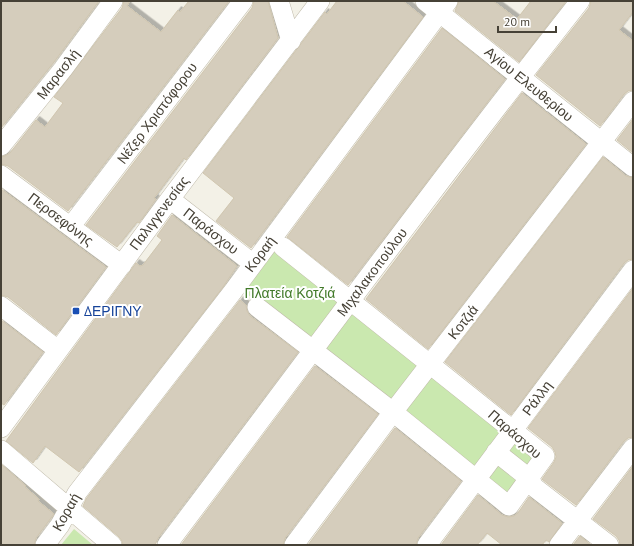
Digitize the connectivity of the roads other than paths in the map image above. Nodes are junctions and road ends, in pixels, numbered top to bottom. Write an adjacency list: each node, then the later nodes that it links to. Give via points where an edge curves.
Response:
1 (113, 1): 11 (street, Μαρασλή)
2 (243, 1): 15 (street, Nέζερ Χριστόφορου)
3 (279, 1): 7 (street)
4 (320, 1): 7 (street, Παλιγγενεσίας)
5 (580, 1): 8 (street, Μιχαλακοπούλου)
6 (438, 5): 8 (street, Αγίου Ελευθερίου); 17 (street, Κοραή)
7 (291, 40): 14 (street, Παλιγγενεσίας)
8 (520, 77): 10 (street, Αγίου Ελευθερίου); 20 (street, Μιχαλακοπούλου)
9 (633, 101): 10 (street, Κοτζιά)
10 (602, 142): 12 (street, Αγίου Ελευθερίου); 25 (street, Κοτζιά)
11 (1, 146)
12 (633, 167)
13 (1, 175): 15 (street, Περσεφόνης)
14 (170, 199): 17 (street, Παράσχου); 18 (street, Παλιγγενεσίας)
15 (71, 226): 18 (street, Περσεφόνης)
16 (283, 247): 20 (street, Παράσχου)
17 (252, 263): 34 (street, Κοραή, via 234,290 77,493)
18 (122, 265): 23 (street, Παλιγγενεσίας)
19 (633, 270): 28 (street, Ράλλη)
20 (350, 301): 24 (street, Μιχαλακοπούλου); 25 (street, Παράσχου)
21 (1, 306): 23 (street)
22 (257, 307): 24 (street, Παράσχου)
23 (58, 350): 27 (street, Παλιγγενεσίας)
24 (313, 350): 26 (street, Παράσχου); 38 (street, Μιχαλακοπούλου)
25 (430, 365): 26 (street, Κοτζιά); 28 (street, Παράσχου)
26 (393, 412): 32 (street, Παράσχου); 39 (street, Κοτζιά)
27 (1, 428)
28 (512, 430): 31 (street, Ράλλη); 33 (street, Παράσχου, via 546,456)
29 (633, 448): 35 (street)
30 (1, 450): 34 (street)
31 (496, 452): 32 (street, Ράλλη); 33 (street)
32 (476, 480): 33 (street, Παράσχου, via 509,506); 40 (street, Ράλλη)
33 (532, 483): 35 (street)
34 (68, 509): 36 (street, Κοραή); 37 (street)
35 (578, 520): 41 (street); 42 (street)
36 (45, 545)
37 (112, 545)
38 (167, 545)
39 (294, 545)
40 (427, 545)
41 (559, 545)
42 (609, 545)

